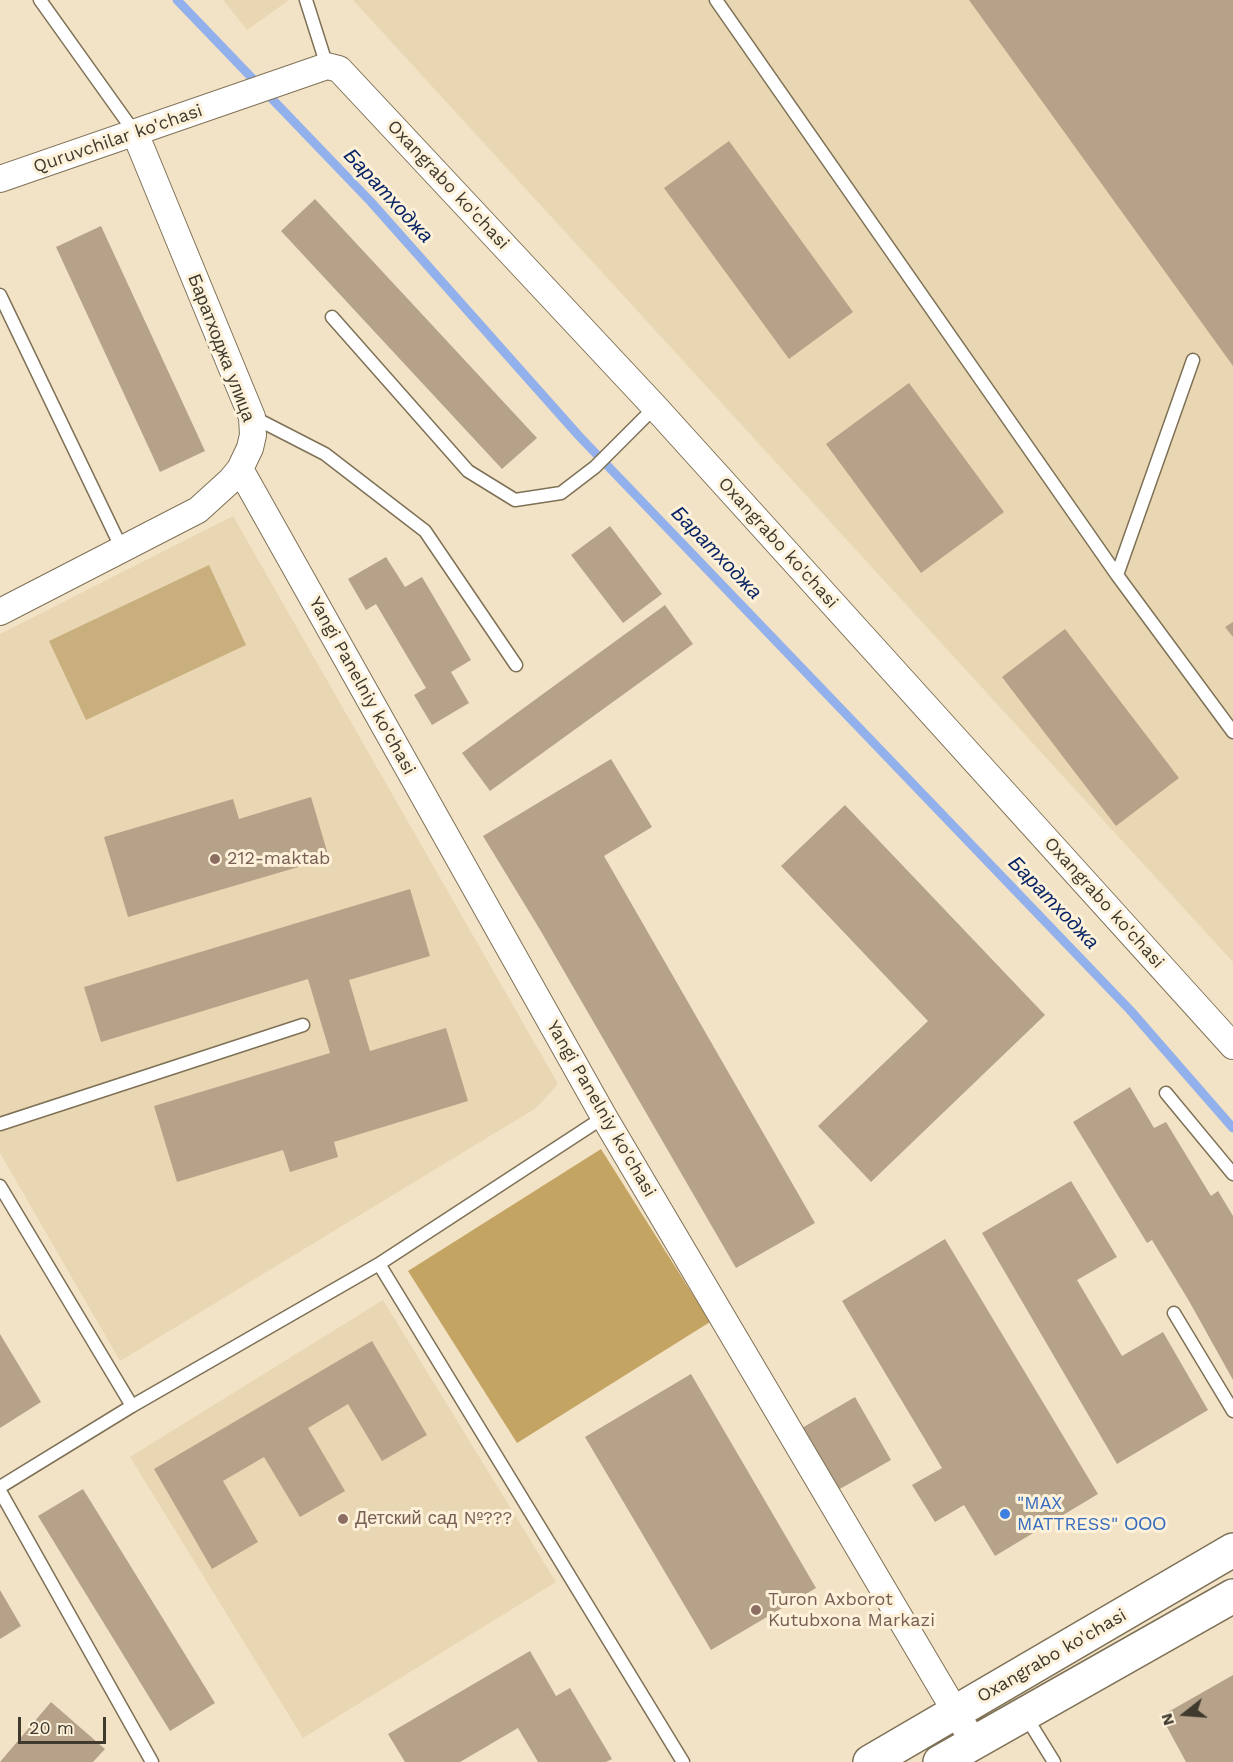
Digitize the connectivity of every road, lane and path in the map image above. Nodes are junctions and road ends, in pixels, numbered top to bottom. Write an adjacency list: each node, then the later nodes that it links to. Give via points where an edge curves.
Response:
1 (40, 0): 5 (lane)
2 (306, 0): 4 (lane)
3 (716, 0): 14 (lane)
4 (317, 69): 5 (street, Quruvchilar ko'chasi); 10 (street, Oxangrabo ko'chasi, via 339,69)
5 (135, 133): 6 (street, Quruvchilar ko'chasi); 11 (street, Баратходжа улица)
6 (0, 179)
7 (0, 295): 13 (lane)
8 (332, 317): 10 (lane, via 468,471 515,500 561,493 595,466)
9 (1193, 360): 14 (lane)
10 (655, 407): 19 (street, Oxangrabo ko'chasi)
11 (252, 417): 12 (street, Баратходжа улица, via 253,435); 16 (lane, via 325,454 425,531)
12 (240, 469): 13 (street, Баратходжа улица, via 198,510); 21 (street, Yangi Panelniy ko'chasi)
13 (122, 549): 15 (street, Баратходжа улица)
14 (1117, 575): 17 (lane)
15 (0, 612)
16 (516, 665)
17 (1233, 732)
18 (303, 1024): 22 (lane)
19 (1233, 1046)
20 (1166, 1093): 23 (lane)
21 (604, 1117): 25 (lane); 32 (street, Yangi Panelniy ko'chasi)
22 (0, 1124)
23 (1233, 1174)
24 (0, 1186): 27 (lane)
25 (379, 1264): 27 (lane); 36 (lane)
26 (1174, 1313): 28 (lane)
27 (132, 1406): 29 (lane)
28 (1233, 1412)
29 (0, 1489): 35 (lane)
30 (1233, 1550): 32 (main road, Oxangrabo ko'chasi)
31 (1233, 1596): 33 (main road, Oxangrabo ko'chasi)
32 (956, 1712): 34 (street, Yangi Panelniy ko'chasi); 37 (main road, Oxangrabo ko'chasi)
33 (1025, 1714): 34 (main road, Oxangrabo ko'chasi); 39 (lane)
34 (974, 1743): 38 (main road, Oxangrabo ko'chasi)
35 (152, 1762)
36 (683, 1762)
37 (870, 1762)
38 (940, 1762)
39 (1054, 1762)

